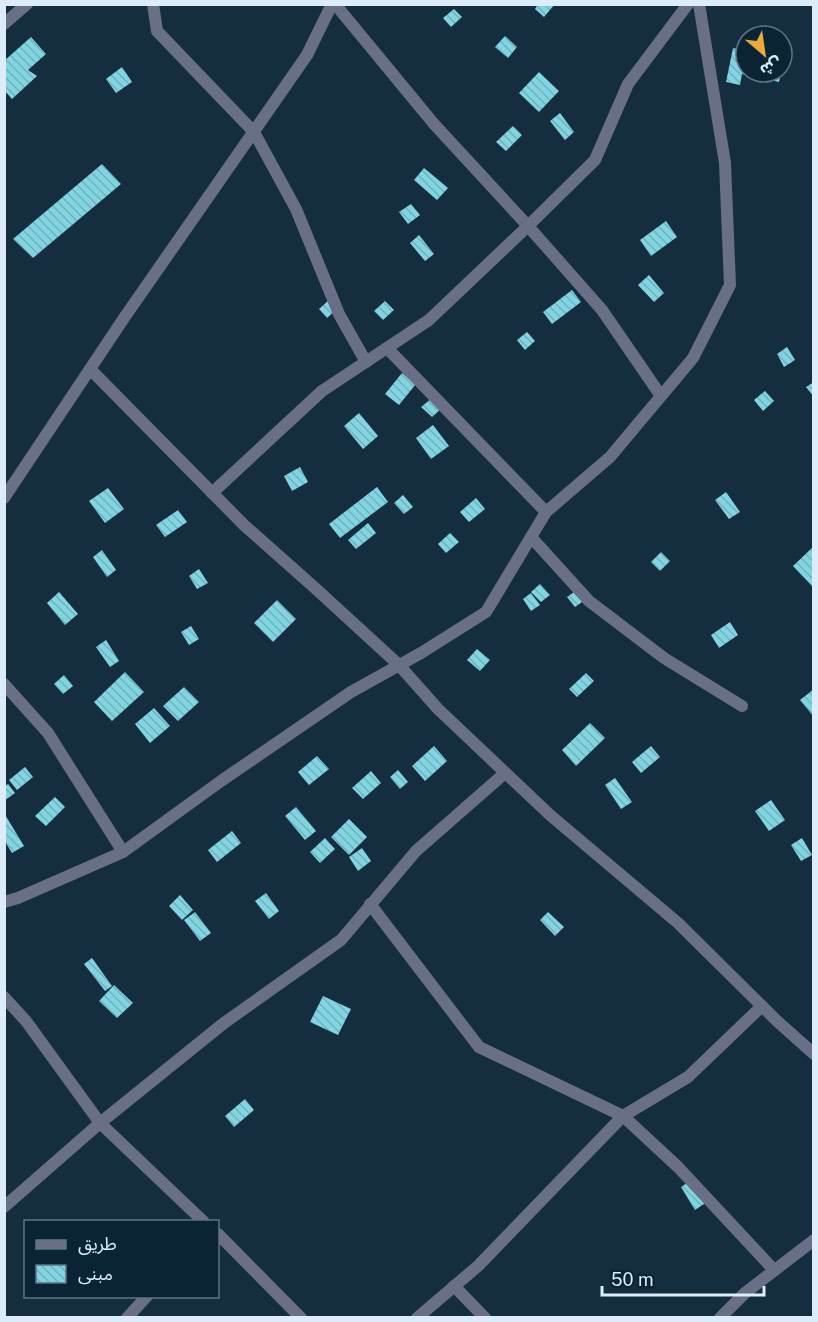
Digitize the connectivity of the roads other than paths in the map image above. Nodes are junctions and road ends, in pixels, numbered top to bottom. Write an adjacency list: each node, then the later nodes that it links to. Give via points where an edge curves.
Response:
1 (27, 4): 6 (street)
2 (153, 4): 7 (street, via 157,31)
3 (334, 4): 7 (street, via 307,56); 8 (street, via 434,124)
4 (688, 4): 8 (street, via 628,84 595,160)
5 (699, 4): 12 (street, via 725,163 730,285 693,358)
6 (4, 24)
7 (254, 132): 10 (street, via 296,209 339,314); 11 (street)
8 (528, 226): 9 (street, via 429,320); 12 (street, via 602,309)
9 (387, 348): 10 (street); 15 (street)
10 (366, 362): 13 (street, via 322,391)
11 (90, 369): 13 (street); 14 (street)
12 (661, 396): 15 (street, via 610,457)
13 (212, 493): 17 (street)
14 (4, 498)
15 (546, 512): 16 (street)
16 (531, 537): 17 (street, via 486,612); 19 (street, via 589,601 664,658)
17 (399, 666): 20 (street); 21 (street, via 351,692)
18 (4, 684): 21 (street, via 48,733)
19 (742, 706)
20 (505, 773): 23 (street, via 416,851); 25 (street, via 678,923)
21 (123, 852): 22 (street)
22 (4, 902)
23 (370, 904): 27 (street, via 478,1047); 28 (street, via 341,940 224,1023)
24 (4, 997): 28 (street)
25 (762, 1006): 26 (street); 27 (street, via 688,1077)
26 (813, 1054)
27 (623, 1116): 33 (street, via 678,1167); 34 (street)
28 (100, 1122): 29 (street); 30 (street)
29 (4, 1207)
30 (203, 1220)
31 (219, 1235): 37 (street)
32 (813, 1240): 33 (street)
33 (774, 1270): 40 (street)
34 (454, 1286): 38 (street); 39 (street)
35 (145, 1298): 36 (street)
36 (127, 1317)
37 (301, 1317)
38 (417, 1317)
39 (485, 1317)
40 (720, 1317)

